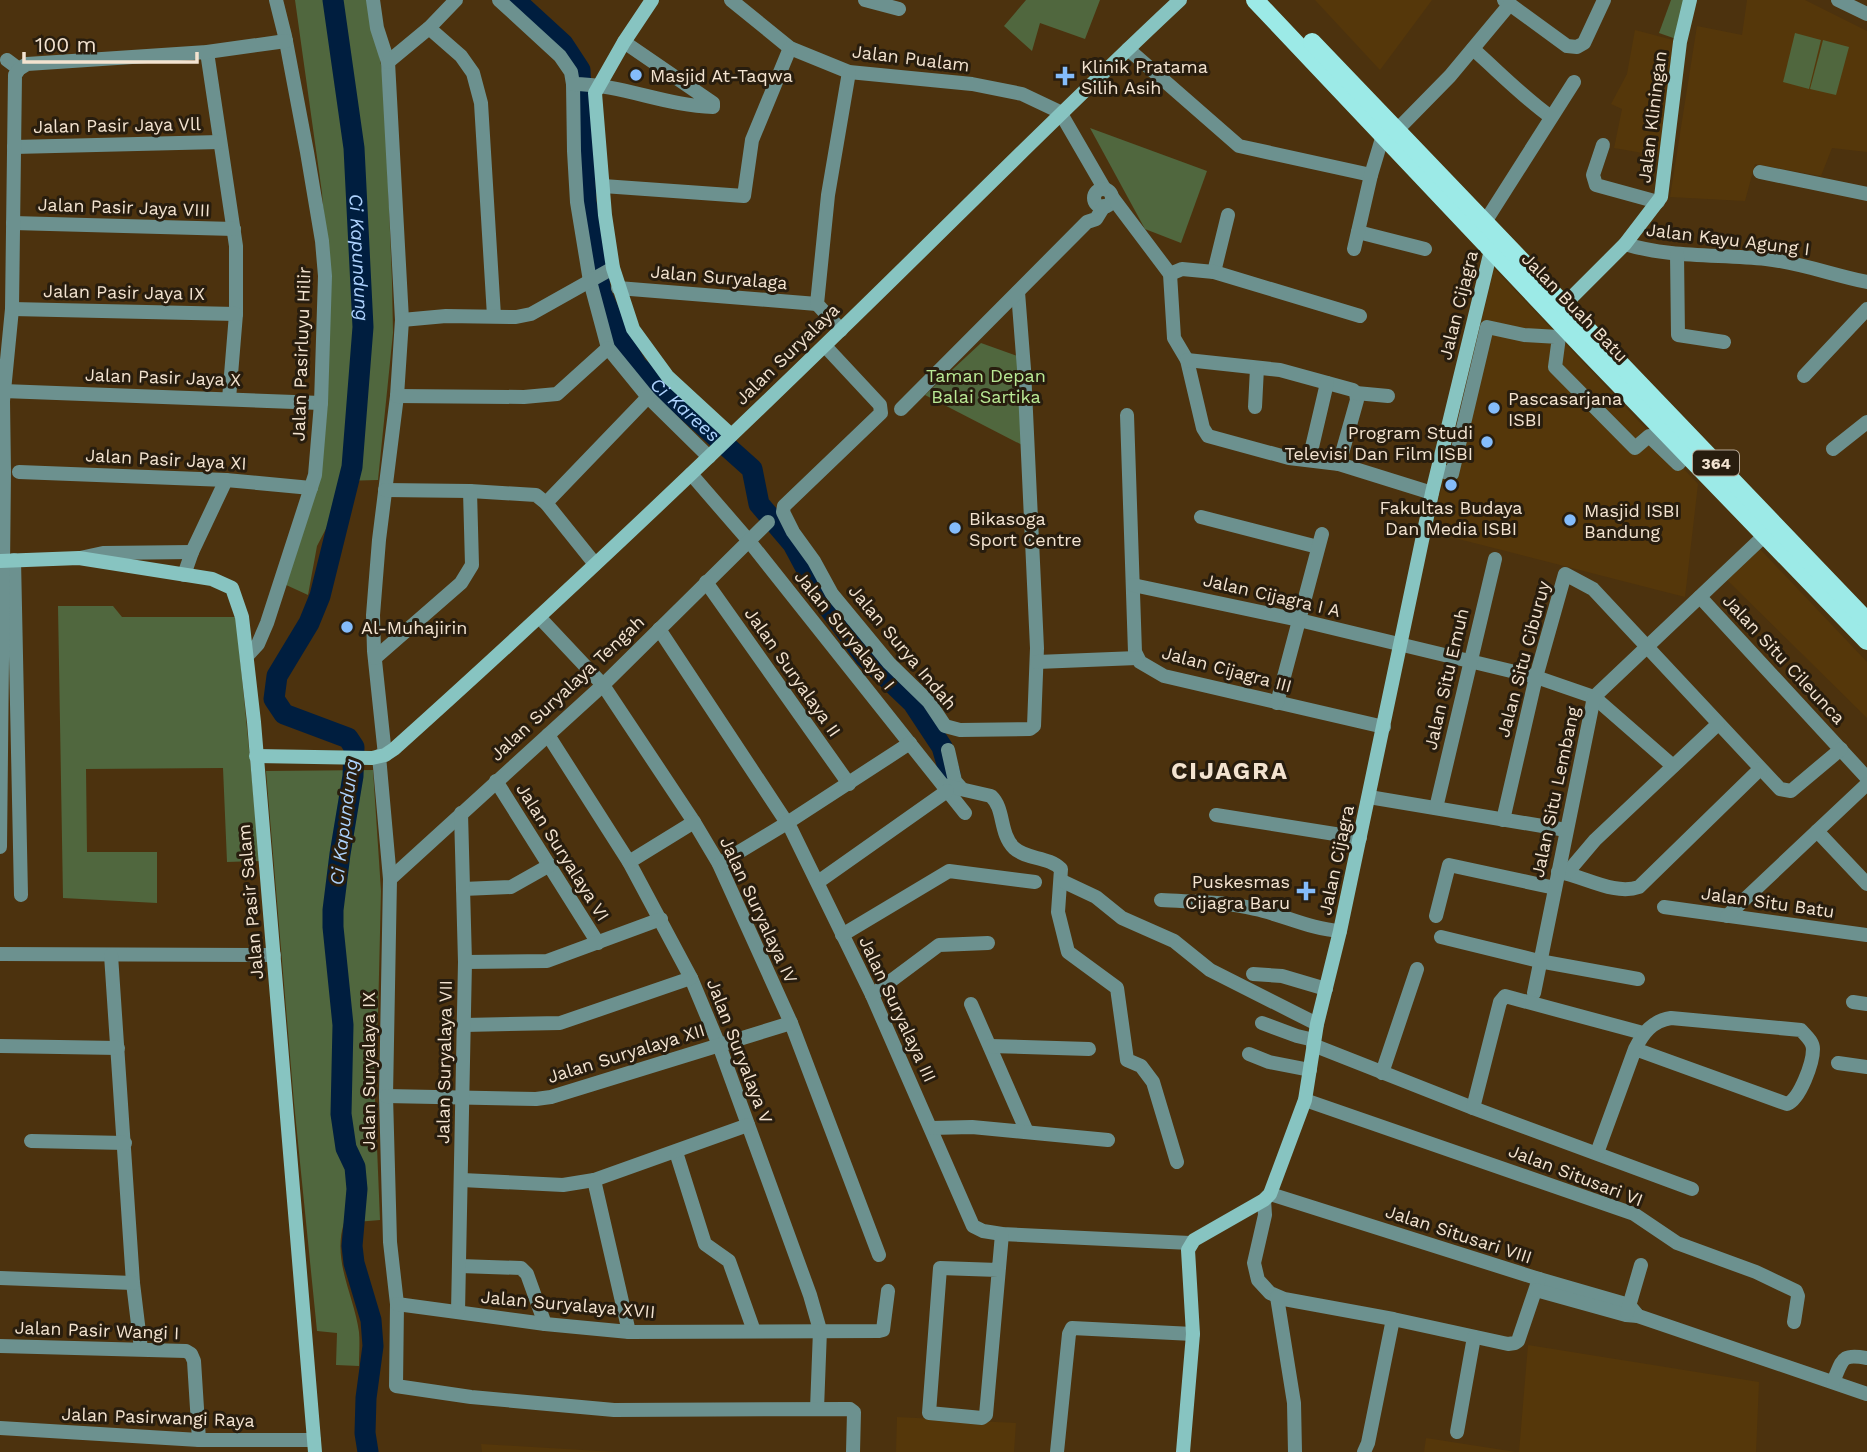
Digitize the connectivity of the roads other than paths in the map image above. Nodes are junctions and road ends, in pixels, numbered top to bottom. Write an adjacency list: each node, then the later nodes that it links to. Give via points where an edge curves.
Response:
1 (276, 0): 18 (street, Jalan Pasirluyu Hilir)
2 (373, 0): 24 (street, Jalan Suryalaya IX)
3 (456, 0): 17 (street)
4 (499, 0): 27 (street)
5 (652, 0): 19 (street)
6 (731, 0): 20 (street, Jalan Pualam)
7 (865, 0): 15 (street)
8 (1180, 0): 21 (street, Jalan Suryalaya)
9 (1255, 0): 30 (main road, Jalan Buah Batu / 364)
10 (1272, 0): 30 (main road, Jalan Buah Batu / 364)
11 (1604, 0): 14 (street, via 1584,43 1574,47)
12 (1690, 0): 39 (street, Jalan Kliningan)
13 (1839, 0): 16 (street)
14 (1507, 2): 22 (street)
15 (899, 9)
16 (1867, 14)
17 (429, 28): 24 (street); 60 (street, via 473,73 481,103)
18 (286, 41): 23 (street); 78 (street, Jalan Pasirluyu Hilir, via 325,276)
19 (624, 42): 27 (street); 27 (street, via 713,107)
20 (790, 48): 25 (street, Jalan Pualam); 36 (street, via 752,140 744,196)
21 (1128, 49): 28 (street, Jalan Suryalaya); 35 (street, via 1239,146)
22 (1473, 49): 29 (street); 30 (street)
23 (207, 52): 31 (street); 33 (street, via 18,64)
24 (388, 62): 62 (street, Jalan Suryalaya IX)
25 (849, 72): 28 (street, Jalan Pualam, via 972,84 1022,94); 55 (street, via 828,195)
26 (1574, 82): 29 (street)
27 (587, 84): 36 (street, via 595,93); 51 (street, via 574,151 577,202)
28 (1060, 112): 38 (street); 64 (street, Jalan Suryalaya)
29 (1551, 117): 44 (street)
30 (1390, 132): 35 (street); 44 (main road, Jalan Buah Batu / 364); 44 (main road, Jalan Buah Batu / 364)
31 (220, 142): 33 (street, Jalan Pasir Jaya Vll); 42 (street)
32 (1604, 145): 39 (street, via 1593,175 1596,185)
33 (14, 147): 41 (street)
34 (1760, 172): 37 (street)
35 (1371, 175): 43 (street)
36 (603, 186): 51 (street)
37 (1867, 194)
38 (1105, 197): 50 (street); 54 (street, via 1087,222)
39 (1658, 202): 45 (street, Jalan Kliningan)
40 (1228, 215): 49 (street)
41 (9, 220): 42 (street, Jalan Pasir Jaya VIII); 57 (street)
42 (234, 229): 59 (street)
43 (1358, 232): 46 (street); 47 (street)
44 (1491, 235): 56 (main road, Jalan Buah Batu / 364); 63 (main road, Jalan Buah Batu / 364); 89 (street, Jalan Cijagra)
45 (1625, 244): 48 (street, Jalan Kayu Agung I); 56 (street, Jalan Kliningan)
46 (1354, 249)
47 (1425, 249)
48 (1677, 254): 52 (street, Jalan Kayu Agung I, via 1766,259); 65 (street, via 1678,335)
49 (1214, 272): 50 (street, via 1182,269); 61 (street)
50 (1170, 274): 68 (street, via 1174,338)
51 (599, 276): 53 (street); 60 (street, via 531,314); 67 (street)
52 (1867, 282)
53 (618, 288): 55 (street, Jalan Suryalaga); 83 (street, via 633,329 668,377)
54 (1018, 292): 80 (street); 124 (street)
55 (817, 304): 64 (street)
56 (1564, 305): 63 (street); 114 (main road, Jalan Buah Batu / 364)
57 (12, 309): 59 (street, Jalan Pasir Jaya IX); 75 (street)
58 (1867, 309): 70 (street)
59 (236, 314): 77 (street)
60 (494, 316): 62 (street)
61 (1360, 316)
62 (402, 320): 73 (street, Jalan Suryalaya IX)
63 (1566, 329): 86 (main road, Jalan Buah Batu / 364)
64 (841, 330): 66 (street, Jalan Suryalaya)
65 (1724, 342)
66 (825, 346): 83 (street, Jalan Suryalaya); 124 (street, Jalan Surya Indah, via 881,408 783,509 832,594 948,727 1032,728)
67 (608, 348): 73 (street, via 557,394); 76 (street)
68 (1187, 360): 69 (street); 87 (street, via 1208,436)
69 (1257, 368): 71 (street); 79 (street)
70 (1804, 376)
71 (1327, 383): 72 (street); 87 (street)
72 (1356, 393): 74 (street); 88 (street)
73 (397, 396): 94 (street, Jalan Suryalaya IX)
74 (1388, 396)
75 (2, 397): 77 (street, Jalan Pasir Jaya X); 105 (street)
76 (648, 397): 85 (street); 97 (street)
77 (229, 398): 78 (street, Jalan Pasir Jaya X)
78 (321, 403): 93 (street, Jalan Pasirluyu Hilir)
79 (1255, 407)
80 (901, 410)
81 (1127, 415): 109 (street, Jalan Cijagra III)
82 (1867, 422): 84 (street)
83 (729, 437): 85 (street, Jalan Suryalaya)
84 (1833, 449)
85 (711, 454): 91 (street, Jalan Suryalaya)
86 (1682, 459): 89 (street, via 1649,436 1635,448 1555,367 1559,337 1488,327 1452,474); 100 (main road, Jalan Buah Batu / 364)
87 (1310, 460): 88 (street)
88 (1339, 464): 96 (street)
89 (1438, 470): 96 (street, Jalan Cijagra)
90 (19, 472): 92 (street, Jalan Pasir Jaya XI)
91 (691, 474): 101 (street, Jalan Suryalaya I); 106 (street, Jalan Suryalaya)
92 (226, 480): 93 (street, Jalan Pasir Jaya XI); 102 (street)
93 (311, 488): 115 (street, Jalan Pasirluyu Hilir)
94 (385, 490): 95 (street); 121 (street, Jalan Suryalaya IX, via 373,615)
95 (470, 491): 97 (street, via 536,495); 121 (street, via 472,568 461,583)
96 (1433, 493): 118 (street, Jalan Cijagra)
97 (546, 503): 106 (street)
98 (1201, 517): 113 (street, via 1320,540)
99 (768, 522): 101 (street, Jalan Suryalaya Tengah)
100 (1765, 535): 110 (street, Jalan Situ Lembang); 117 (main road, Jalan Buah Batu / 364)
101 (749, 541): 108 (street, Jalan Suryalaya Tengah); 132 (street, Jalan Suryalaya I)
102 (192, 552): 103 (street, via 103,553); 107 (street)
103 (79, 558): 105 (street, Jalan Pasir Salam); 107 (street, Jalan Pasir Salam)
104 (1495, 559): 123 (street, Jalan Situ Emuh)
105 (6, 561): 137 (street); 167 (street)
106 (595, 565): 112 (street, Jalan Suryalaya)
107 (184, 575): 111 (street, Jalan Pasir Salam, via 228,584)
108 (706, 582): 116 (street, Jalan Suryalaya Tengah); 142 (street, Jalan Suryalaya II)
109 (1133, 584): 113 (street, Jalan Cijagra I A); 122 (street, Jalan Cijagra III)
110 (1700, 597): 119 (street, Jalan Situ Lembang); 133 (street, Jalan Situ Cileunca)
111 (242, 617): 115 (street); 120 (street, Jalan Pasir Salam)
112 (540, 618): 126 (street, Jalan Suryalaya IV); 136 (street, Jalan Suryalaya)
113 (1299, 620): 118 (street, Jalan Cijagra I A); 128 (street)
114 (1867, 621)
115 (267, 623): 120 (street, Jalan Pasirluyu Hilir)
116 (659, 629): 126 (street, Jalan Suryalaya Tengah); 151 (street, Jalan Suryalaya III)
117 (1867, 641)
118 (1402, 646): 123 (street, Jalan Cijagra I A); 130 (street, Jalan Cijagra)
119 (1646, 646): 125 (street, Jalan Situ Ciburuy, via 1593,589 1565,574); 127 (street, Jalan Situ Lembang); 129 (street)
120 (247, 656): 135 (street, Jalan Pasir Salam)
121 (375, 658): 136 (street, Jalan Suryalaya IX)
122 (1137, 658): 124 (street); 128 (street, Jalan Cijagra III, via 1164,676)
123 (1469, 661): 125 (street, Jalan Cijagra I A); 145 (street, Jalan Situ Emuh)
124 (1037, 662)
125 (1536, 677): 127 (street, Jalan Cijagra I A); 149 (street, Jalan Situ Ciburuy)
126 (603, 685): 131 (street, Jalan Suryalaya Tengah); 150 (street, Jalan Suryalaya IV)
127 (1594, 697): 138 (street); 152 (street, Jalan Situ Lembang)
128 (1277, 703): 130 (street, Jalan Cijagra III)
129 (1718, 723): 138 (street); 139 (street)
130 (1384, 727): 144 (street, Jalan Cijagra)
131 (548, 735): 140 (street, Jalan Suryalaya Tengah); 156 (street, Jalan Suryalaya V)
132 (910, 743): 142 (street); 143 (street, Jalan Suryalaya I)
133 (1841, 749): 139 (street, via 1791,791 1780,789); 141 (street, Jalan Situ Cileunca)
134 (948, 750): 143 (street, via 955,781)
135 (256, 756): 136 (street); 181 (street, Jalan Pasir Salam)
136 (379, 756): 160 (street, Jalan Suryalaya IX)
137 (1, 762): 155 (street)
138 (1673, 766): 159 (street)
139 (1760, 769): 159 (street, via 1639,887 1613,887)
140 (496, 781): 146 (street, Jalan Suryalaya Tengah); 158 (street, Jalan Suryalaya VI)
141 (1867, 781): 153 (street)
142 (849, 783): 151 (street)
143 (952, 787): 147 (street, Jalan Suryalaya I); 161 (street, via 995,799 1010,842 1018,851 1054,862 1061,869); 162 (street)
144 (1369, 797): 145 (street); 154 (street, Jalan Cijagra)
145 (1436, 808): 149 (street)
146 (461, 813): 160 (street, Jalan Suryalaya Tengah); 166 (street, Jalan Suryalaya VII)
147 (965, 813)
148 (1216, 816): 154 (street)
149 (1503, 820): 152 (street)
150 (694, 822): 156 (street); 157 (street, Jalan Suryalaya IV)
151 (787, 823): 157 (street); 162 (street, Jalan Suryalaya III)
152 (1566, 830): 159 (street, Jalan Situ Lembang)
153 (1817, 831): 164 (street); 171 (street)
154 (1360, 838): 173 (street, Jalan Cijagra)
155 (0, 847)
156 (629, 862): 172 (street, Jalan Suryalaya V)
157 (719, 864): 192 (street, Jalan Suryalaya IV)
158 (550, 865): 166 (street, via 511,887); 177 (street, Jalan Suryalaya VI)
159 (1562, 873): 165 (street, Jalan Situ Lembang)
160 (390, 879): 209 (street, Jalan Suryalaya IX)
161 (1062, 881): 194 (street, via 1096,897 1122,918 1174,941 1210,970); 221 (street, via 1058,912 1068,952 1116,988 1127,1060 1141,1066 1153,1082)
162 (818, 882): 174 (street, Jalan Suryalaya III)
163 (1035, 882): 174 (street, via 945,872)
164 (1867, 884)
165 (1555, 888): 170 (street, via 1449,865); 183 (street, Jalan Situ Lembang)
166 (463, 889): 182 (street, Jalan Suryalaya VII)
167 (21, 895)
168 (1161, 900): 173 (street, via 1238,905)
169 (1664, 907): 171 (street, Jalan Situ Batu)
170 (1436, 916)
171 (1727, 916): 175 (street, Jalan Situ Batu)
172 (661, 919): 177 (street); 186 (street, Jalan Suryalaya V)
173 (1340, 931): 188 (street, Jalan Cijagra)
174 (842, 935): 190 (street, Jalan Suryalaya III)
175 (1867, 936)
176 (1441, 937): 183 (street)
177 (598, 943): 182 (street, via 547,961)
178 (988, 943): 190 (street, via 939,945)
179 (0, 954): 180 (street)
180 (111, 955): 181 (street); 201 (street)
181 (274, 955): 257 (street, Jalan Pasir Salam)
182 (465, 961): 195 (street, Jalan Suryalaya VII)
183 (1539, 961): 187 (street); 189 (street, Jalan Situ Lembang)
184 (1417, 969): 208 (street)
185 (1253, 974): 188 (street, via 1282,976)
186 (691, 978): 195 (street, via 560,1023); 198 (street, Jalan Suryalaya V)
187 (1638, 979)
188 (1326, 989): 194 (street, Jalan Cijagra)
189 (1534, 993)
190 (872, 995): 214 (street, Jalan Suryalaya III)
191 (971, 1004): 200 (street)
192 (791, 1023): 198 (street, Jalan Suryalaya XII); 228 (street, Jalan Suryalaya IV)
193 (1262, 1023): 197 (street)
194 (1318, 1024): 197 (street, Jalan Cijagra)
195 (464, 1025): 210 (street, Jalan Suryalaya VII)
196 (1643, 1033): 203 (street); 203 (street, via 1671,1018 1801,1030 1813,1050 1804,1084 1795,1100 1787,1104); 212 (street, via 1505,996)
197 (1314, 1042): 207 (street, Jalan Cijagra); 208 (street)
198 (719, 1045): 210 (street, Jalan Suryalaya XII, via 551,1097); 213 (street, Jalan Suryalaya V)
199 (0, 1046): 201 (street)
200 (990, 1046): 202 (street); 215 (street)
201 (118, 1048): 218 (street)
202 (1089, 1049)
203 (1635, 1049): 220 (street)
204 (1249, 1054): 207 (street)
205 (1838, 1063): 206 (street)
206 (1867, 1067)
207 (1310, 1070): 211 (street, Jalan Cijagra)
208 (1382, 1073): 212 (street)
209 (386, 1097): 210 (street, Jalan Suryalaya XII); 237 (street, Jalan Suryalaya IX, via 390,1242)
210 (464, 1097): 222 (street, Jalan Suryalaya VII)
211 (1305, 1100): 225 (street, Jalan Cijagra); 241 (street, Jalan Situsari VI, via 1634,1214 1677,1242 1796,1290)
212 (1473, 1108): 220 (street)
213 (748, 1125): 219 (street); 243 (street, Jalan Suryalaya V)
214 (931, 1128): 215 (street); 226 (street, Jalan Suryalaya III, via 970,1222 983,1231)
215 (1027, 1132): 216 (street)
216 (1108, 1140)
217 (31, 1141): 218 (street)
218 (125, 1143): 233 (street)
219 (676, 1152): 223 (street); 244 (street, via 705,1244 729,1261)
220 (1597, 1153): 224 (street)
221 (1177, 1162)
222 (461, 1180): 223 (street, via 563,1185); 230 (street, Jalan Suryalaya VII)
223 (594, 1180): 245 (street)
224 (1692, 1189)
225 (1267, 1197): 227 (street); 234 (street, Jalan Situsari VIII); 236 (street, via 1255,1272 1262,1286)
226 (1002, 1234): 227 (street, Jalan Suryalaya III); 231 (street)
227 (1202, 1237): 246 (street, via 1188,1250)
228 (879, 1255)
229 (1641, 1265): 239 (street)
230 (460, 1266): 238 (street, Jalan Suryalaya VII); 242 (street, via 525,1271)
231 (999, 1270): 231 (street, via 986,1415 931,1413 939,1270)
232 (0, 1278): 233 (street)
233 (133, 1283): 249 (street)
234 (1538, 1285): 239 (street); 247 (street, Jalan Situsari VIII, via 1518,1341 1508,1344)
235 (888, 1291): 243 (street, Jalan Suryalaya XVII, via 882,1331)
236 (1277, 1297): 240 (street, Jalan Situsari VIII); 261 (street, via 1294,1403)
237 (397, 1304): 238 (street, Jalan Suryalaya XVII); 253 (street, Jalan Suryalaya IX, via 396,1386 614,1410)
238 (458, 1312): 242 (street, Jalan Suryalaya XVII)
239 (1631, 1312): 251 (street)
240 (1393, 1319): 247 (street, Jalan Situsari VIII); 262 (street)
241 (1794, 1322)
242 (545, 1324): 245 (street, Jalan Suryalaya XVII)
243 (820, 1330): 244 (street, Jalan Suryalaya XVII); 253 (street, Jalan Suryalaya V)
244 (754, 1331): 245 (street, Jalan Suryalaya XVII)
245 (629, 1332)
246 (1193, 1334): 259 (street, via 1072,1328); 260 (street)
247 (1474, 1337): 255 (street)
248 (0, 1346): 249 (street, Jalan Pasir Wangi I)
249 (141, 1349): 256 (street, Jalan Pasir Wangi I, via 191,1354)
250 (1867, 1358): 251 (street, via 1846,1357)
251 (1833, 1382): 252 (street)
252 (1867, 1394)
253 (817, 1409): 258 (street, via 854,1412)
254 (0, 1428): 256 (street, Jalan Pasirwangi Raya)
255 (1457, 1432)
256 (199, 1440): 257 (street, Jalan Pasirwangi Raya)
257 (315, 1449)
258 (853, 1452)
259 (1057, 1452)
260 (1183, 1452)
261 (1294, 1452)
262 (1364, 1452)

